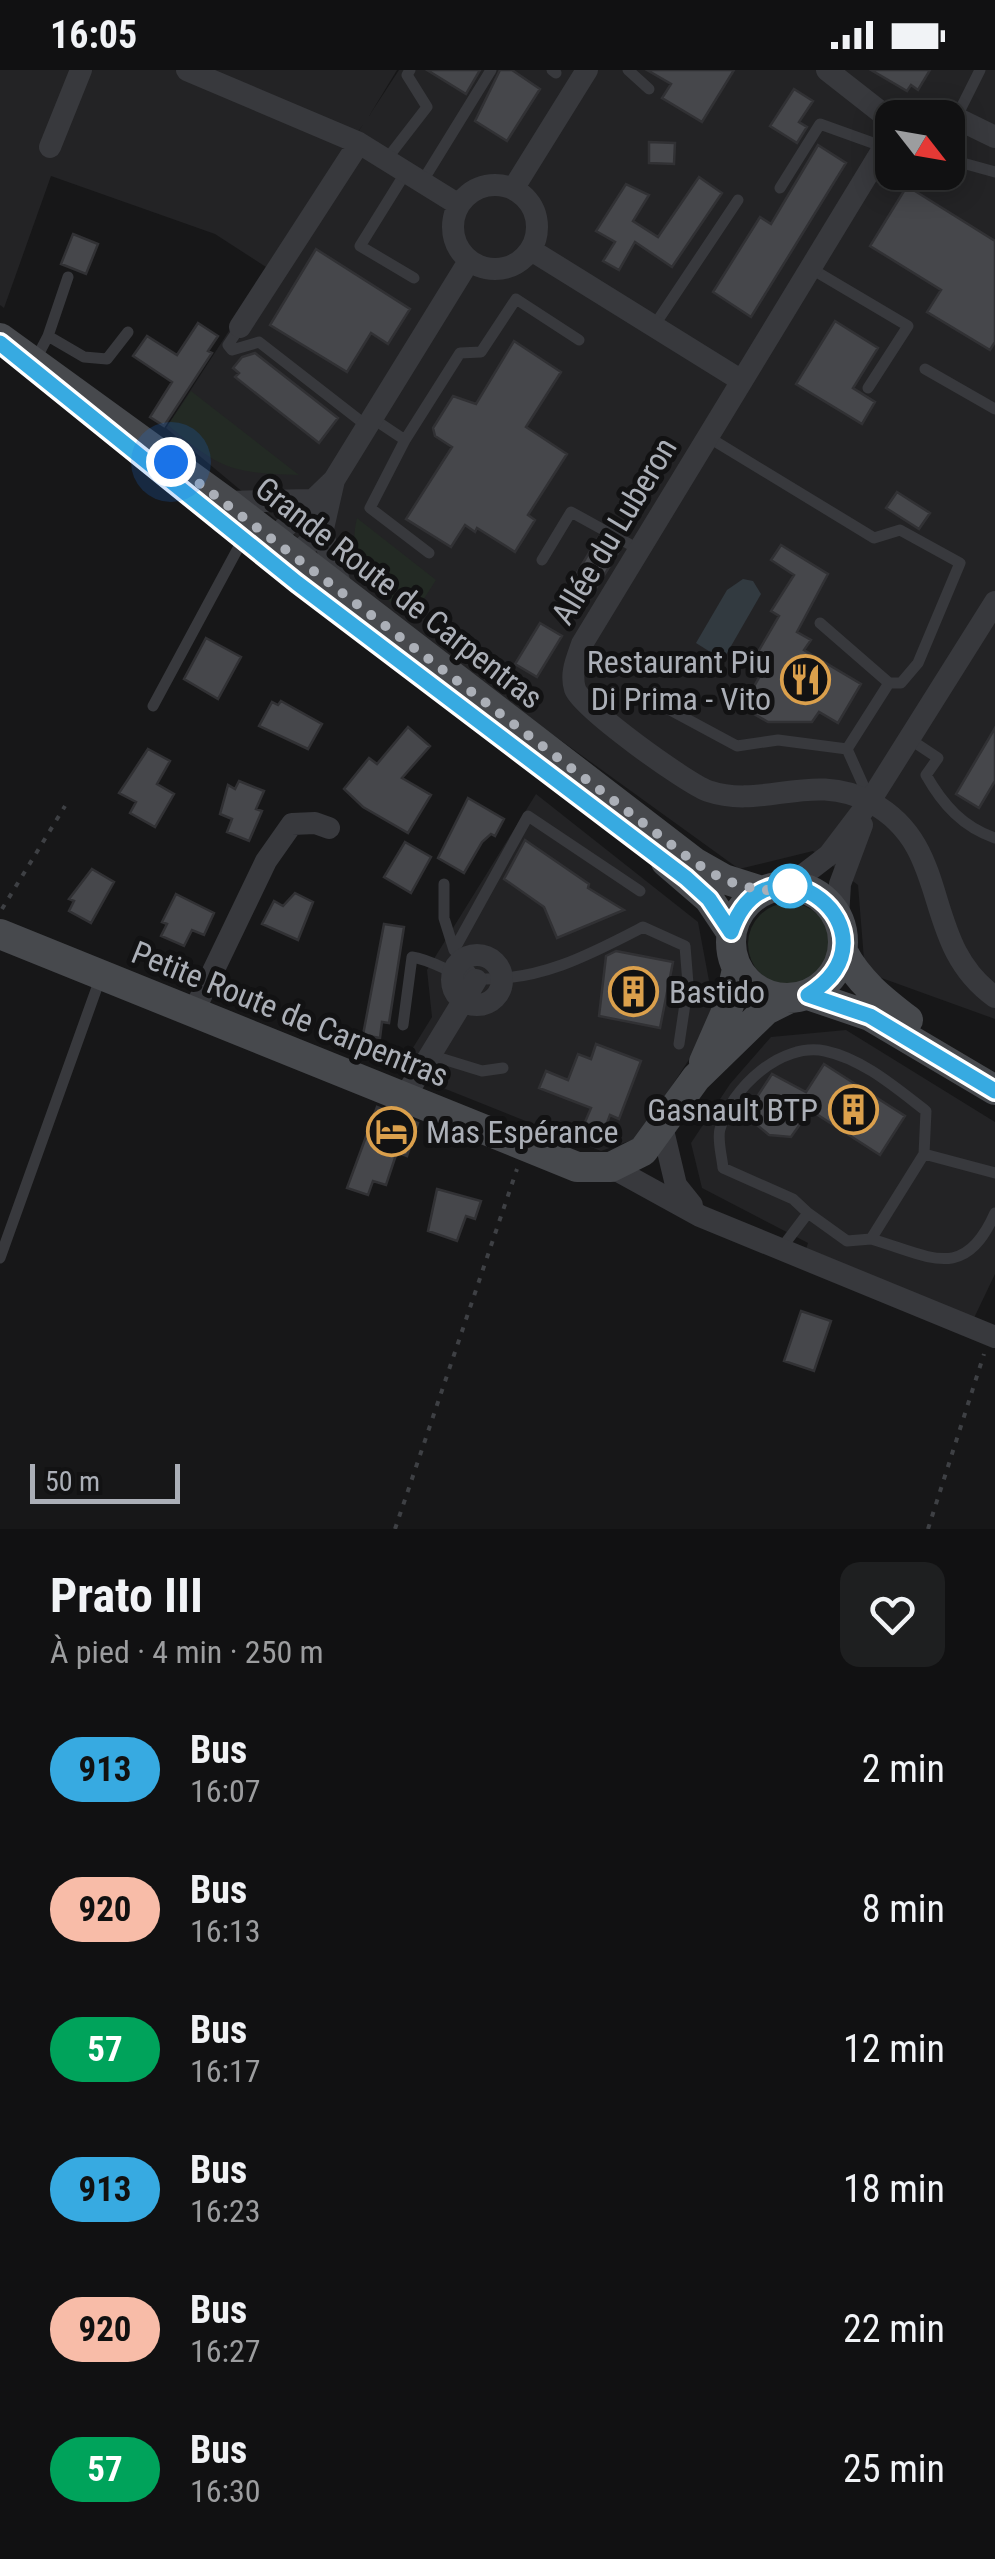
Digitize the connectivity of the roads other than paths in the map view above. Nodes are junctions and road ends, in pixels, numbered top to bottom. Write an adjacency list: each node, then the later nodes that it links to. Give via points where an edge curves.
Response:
1 (81, 70): 16 (street)
2 (187, 70): 15 (street)
3 (410, 70): 19 (lane, via 427,107)
4 (491, 70): 19 (lane)
5 (587, 70): 22 (street)
6 (827, 70): 11 (street)
7 (980, 70): 10 (lane)
8 (631, 71): 9 (lane)
9 (650, 89)
10 (962, 100)
11 (875, 107)
12 (965, 124): 13 (street)
13 (995, 137)
14 (875, 140): 21 (lane, via 820,124)
15 (359, 143): 19 (street); 31 (street)
16 (50, 146)
17 (965, 164): 20 (lane)
18 (875, 167): 27 (street, Allée du Luberon)
19 (405, 171): 24 (street); 29 (lane, via 360,246)
20 (995, 172)
21 (780, 188)
22 (513, 189): 24 (street, via 489,185); 25 (street, via 537,222)
23 (738, 200): 30 (lane)
24 (459, 205): 26 (street, via 455,241)
25 (531, 250): 26 (street, via 495,270); 30 (street)
26 (469, 261): 40 (street)
27 (810, 268): 37 (street, Allée du Luberon); 38 (lane, via 908,326)
28 (68, 277): 35 (lane)
29 (414, 278)
30 (654, 326): 37 (street)
31 (240, 328): 40 (lane, via 228,345 232,350 259,342)
32 (128, 332): 35 (lane, via 108,359 98,361)
33 (0, 340): 35 (main road, Grande Route de Carpentras); 45 (main road, Grande Route de Carpentras)
34 (580, 340): 42 (lane, via 516,299 481,352 460,353)
35 (41, 349): 45 (main road, Grande Route de Carpentras)
36 (925, 370): 39 (lane)
37 (742, 381): 41 (street, Allée du Luberon)
38 (868, 388)
39 (995, 409)
40 (370, 422): 42 (lane); 43 (street)
41 (708, 436): 47 (street, Allée du Luberon); 54 (lane, via 874,538 900,530 960,563 918,663 901,683)
42 (406, 440): 48 (lane, via 370,508)
43 (334, 480): 44 (street); 46 (street)
44 (310, 500): 45 (street); 49 (street)
45 (230, 521): 49 (main road, Grande Route de Carpentras); 49 (main road, Grande Route de Carpentras); 56 (lane)
46 (322, 533): 49 (street); 51 (street)
47 (640, 550): 50 (lane, via 571,512); 59 (street, Allée du Luberon, via 582,644 573,672 576,692 602,719 707,790 760,796 821,786)
48 (429, 553)
49 (287, 560): 51 (main road, Grande Route de Carpentras); 66 (main road, Grande Route de Carpentras, via 686,878)
50 (542, 560)
51 (346, 596): 63 (main road, Grande Route de Carpentras, via 694,862 724,880)
52 (992, 614): 57 (street)
53 (820, 623): 54 (lane)
54 (889, 683): 58 (lane)
55 (659, 704): 58 (lane, via 738,746 778,740)
56 (153, 706)
57 (908, 738): 59 (street); 61 (lane, via 938,758 926,775 940,799 970,828)
58 (846, 749): 59 (lane)
59 (870, 802): 63 (street, via 829,854); 65 (street, via 840,884); 75 (street, via 900,822 923,857 951,950)
60 (329, 828): 77 (street, via 292,824 266,861)
61 (995, 838)
62 (444, 884): 69 (lane, via 444,918)
63 (776, 888): 65 (main road, Grande Route de Carpentras, via 810,890); 66 (main road, via 737,916)
64 (640, 891): 69 (lane, via 528,816)
65 (838, 917): 68 (main road)
66 (731, 932): 70 (main road, Grande Route de Carpentras)
67 (0, 934): 71 (main road, Petite Route de Carpentras)
68 (843, 952): 74 (main road, via 837,970); 83 (main road, via 882,1000)
69 (456, 960): 72 (street, via 482,953); 73 (lane); 76 (street, via 452,990); 78 (lane, via 412,957)
70 (737, 969): 74 (main road, via 767,996); 82 (main road, via 729,1006)
71 (102, 975): 77 (main road, Petite Route de Carpentras); 94 (lane)
72 (503, 976): 73 (lane); 76 (street, via 498,997 479,1006); 79 (lane, via 562,968 644,927 686,946 688,984)
73 (476, 980): 76 (street)
74 (798, 997): 82 (main road, via 766,1010); 83 (main road, via 870,1016)
75 (995, 997)
76 (462, 1003): 80 (street)
77 (192, 1013): 84 (main road, Petite Route de Carpentras)
78 (403, 1025)
79 (678, 1044)
80 (430, 1055): 81 (lane, via 482,1071); 84 (street)
81 (503, 1068)
82 (696, 1078): 85 (main road)
83 (995, 1087)
84 (404, 1098): 87 (main road, Petite Route de Carpentras, via 577,1168)
85 (662, 1126): 87 (main road, via 644,1151); 91 (street, via 676,1185)
86 (924, 1154): 88 (lane); 89 (lane, via 926,1111 886,1080 822,1050 779,1057 752,1075 720,1129 723,1168); 92 (lane)
87 (611, 1168): 91 (street, Petite Route de Carpentras)
88 (995, 1173)
89 (808, 1213): 92 (lane, via 847,1241); 93 (lane)
90 (995, 1213): 92 (lane, via 974,1252 954,1260)
91 (700, 1216): 93 (street, Petite Route de Carpentras)
92 (871, 1239)
93 (780, 1250): 95 (street, Petite Route de Carpentras)
94 (0, 1258)
95 (993, 1336)

